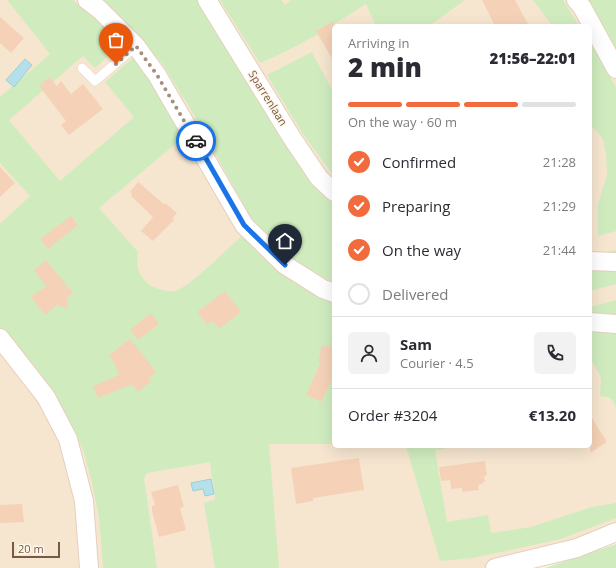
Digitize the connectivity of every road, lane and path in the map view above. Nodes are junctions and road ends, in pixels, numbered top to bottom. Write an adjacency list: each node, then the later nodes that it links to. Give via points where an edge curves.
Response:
1 (87, 0): 6 (street)
2 (207, 0): 9 (street, Sparrenlaan, via 292,138 319,178)
3 (576, 0): 4 (street)
4 (591, 24)
5 (592, 26): 8 (street)
6 (136, 46): 7 (lane, via 95,81); 12 (street, via 157,75 244,225 285,265)
7 (82, 68)
8 (616, 70)
9 (332, 190)
10 (592, 261): 11 (street)
11 (616, 262)
12 (332, 292)
13 (592, 322): 14 (street)
14 (616, 324)
15 (0, 338): 17 (street, via 46,397 68,439 84,501)
16 (616, 532): 18 (street, via 577,548)
17 (89, 568)
18 (495, 568)

